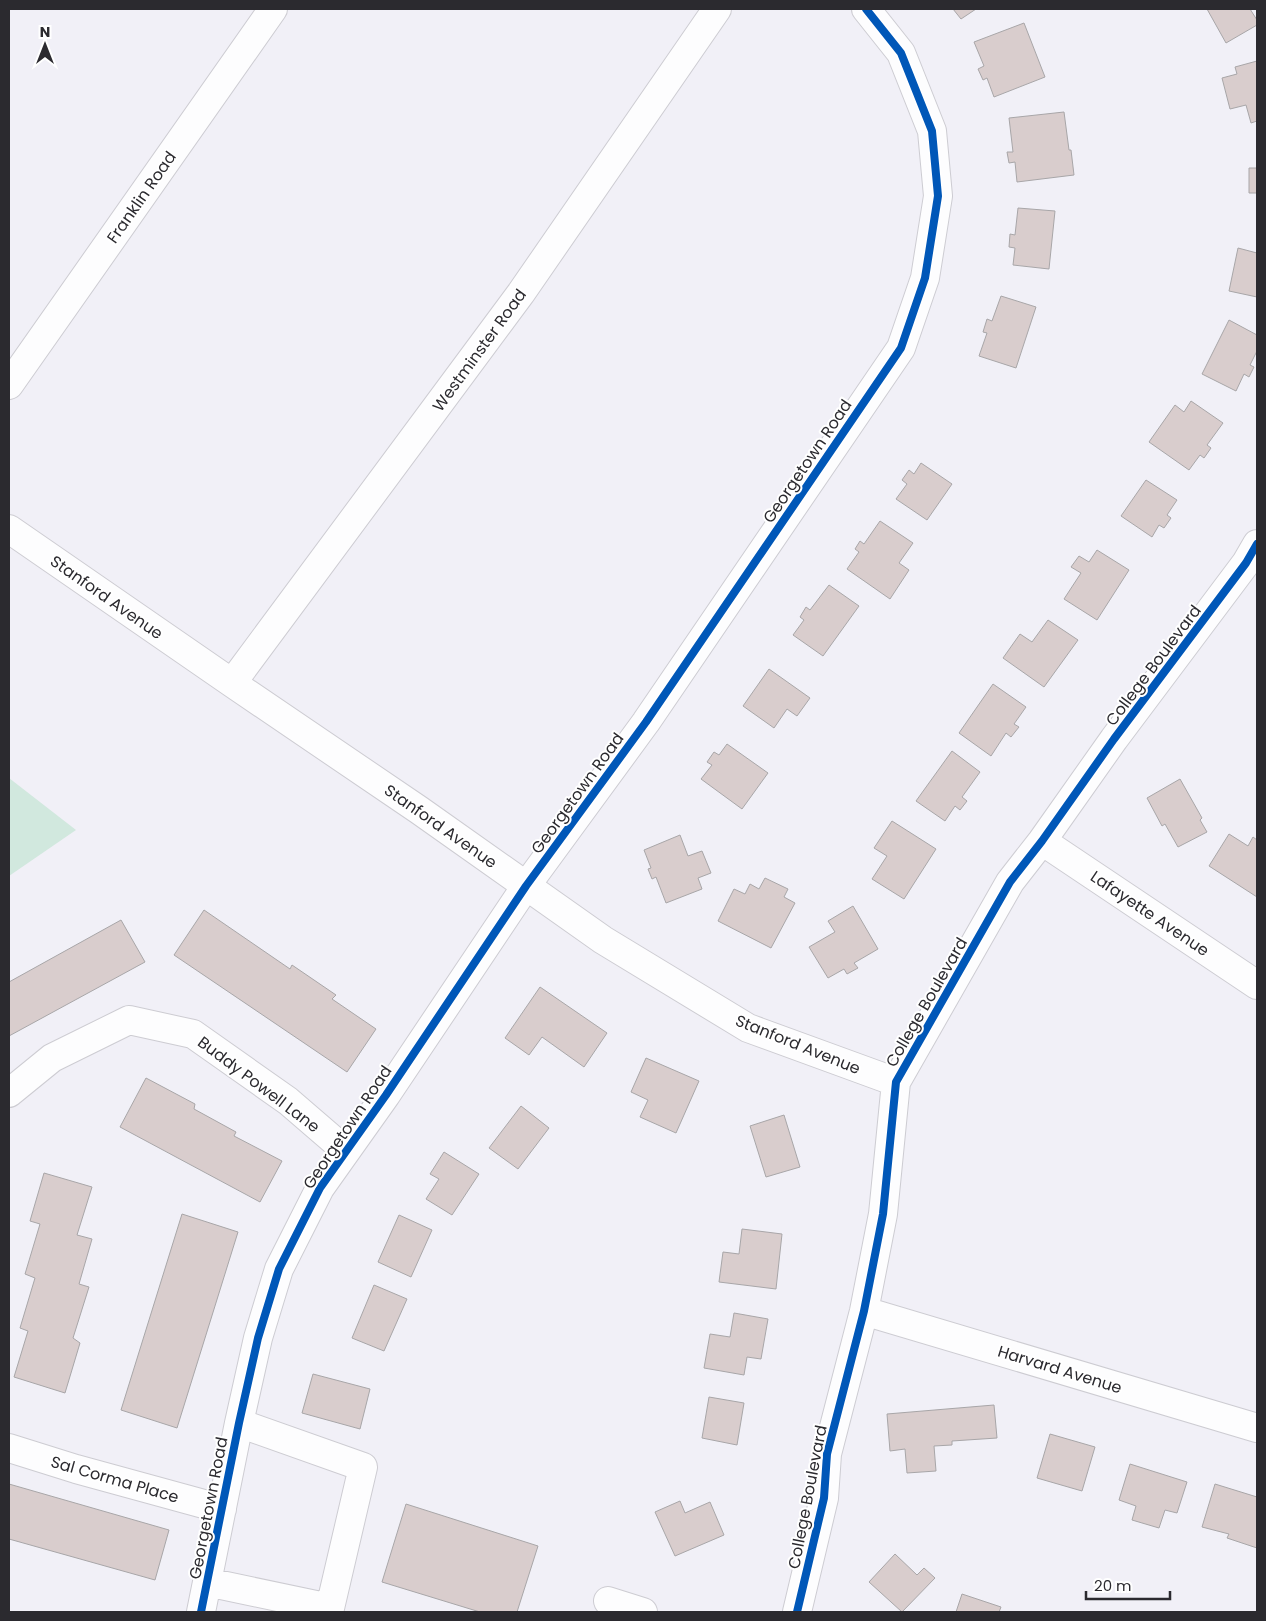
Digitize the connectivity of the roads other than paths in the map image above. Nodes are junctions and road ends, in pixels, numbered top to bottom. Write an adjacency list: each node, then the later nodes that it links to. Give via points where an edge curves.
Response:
1 (273, 9): 4 (street, Franklin Road)
2 (717, 9): 7 (street, Westminster Road, via 521,293)
3 (866, 9): 9 (street, Georgetown Road, via 901,53 932,131 938,196 925,278 901,348 646,722)
4 (9, 385)
5 (9, 528): 7 (street, Stanford Avenue)
6 (1254, 559): 8 (street, College Boulevard, via 1114,739)
7 (232, 684): 9 (street, Stanford Avenue)
8 (1042, 840): 10 (street, Lafayette Avenue); 11 (street, College Boulevard, via 1010,882)
9 (526, 886): 11 (street, Stanford Avenue, via 603,940 748,1028); 13 (street, Georgetown Road)
10 (1257, 985)
11 (896, 1082): 14 (street, College Boulevard, via 883,1214)
12 (9, 1093): 13 (street, Buddy Powell Lane, via 52,1058 128,1020 193,1034 288,1101)
13 (346, 1151): 15 (street, Georgetown Road, via 320,1188 280,1269 258,1338)
14 (864, 1311): 16 (street, Harvard Avenue); 23 (street, College Boulevard, via 827,1454 824,1498)
15 (239, 1423): 18 (street, Georgetown Road); 19 (street, via 363,1467 330,1608)
16 (1257, 1428)
17 (9, 1448): 18 (street, Sal Corma Place)
18 (222, 1509): 19 (street, Georgetown Road)
19 (207, 1582): 21 (street, Georgetown Road)
20 (608, 1601): 22 (street)
21 (201, 1612)
22 (643, 1612)
23 (798, 1612)

